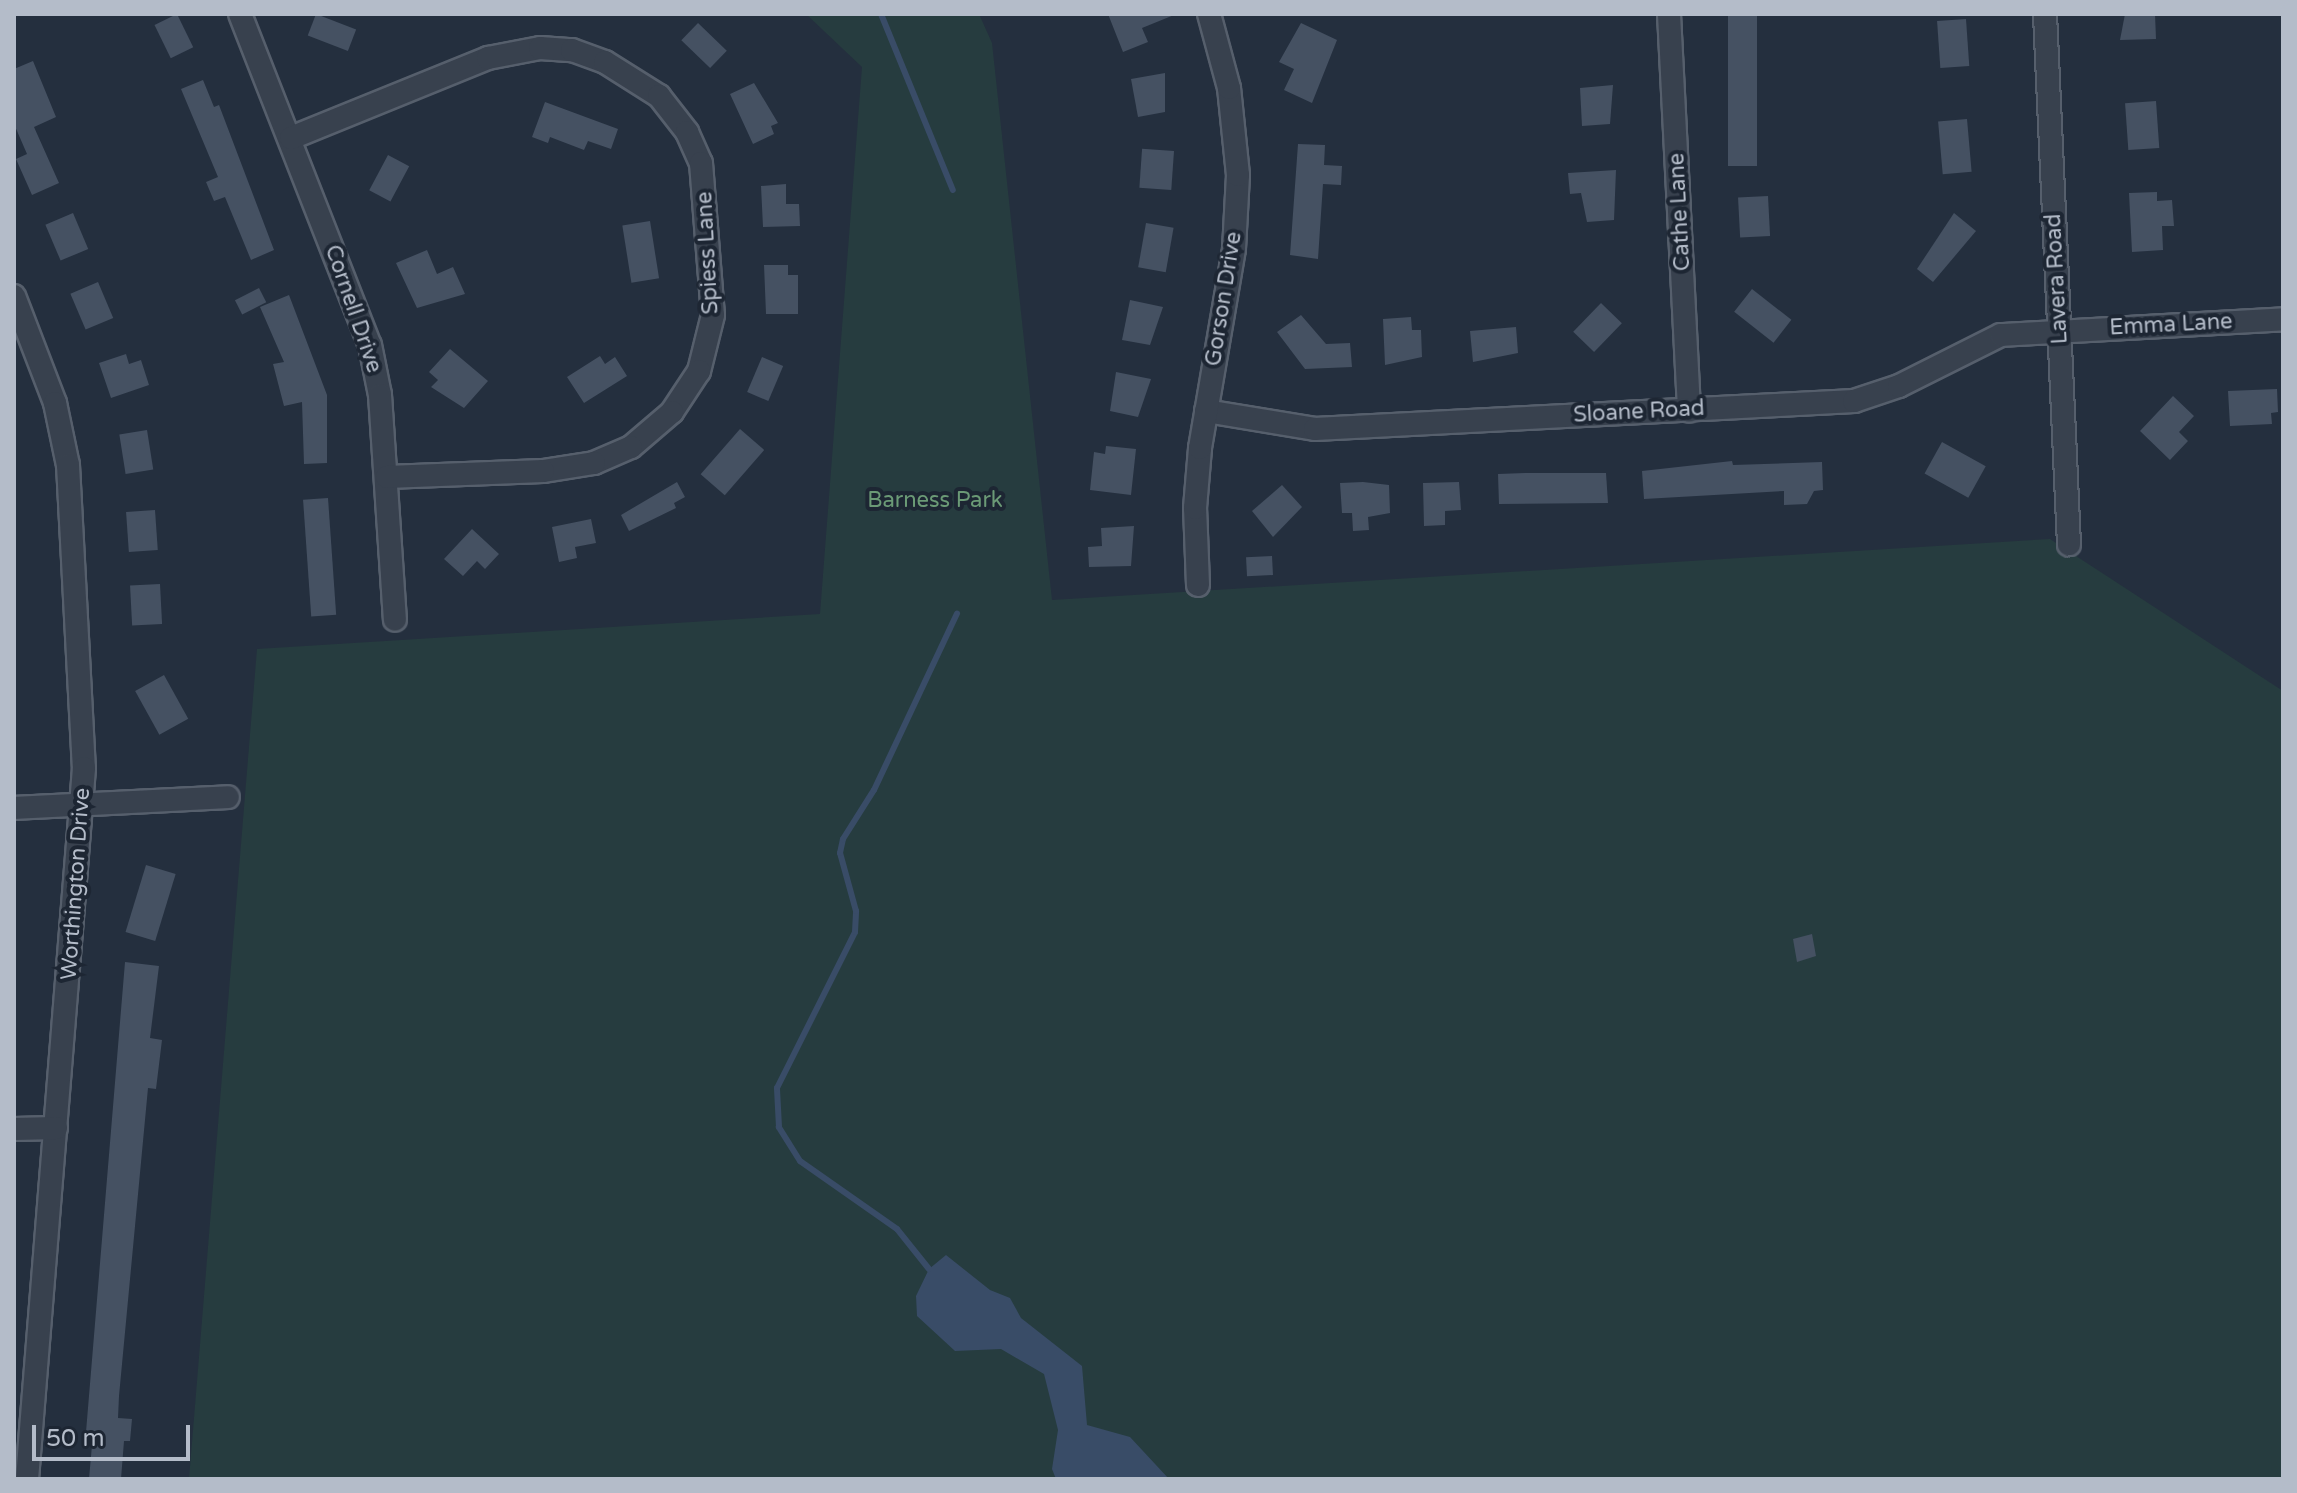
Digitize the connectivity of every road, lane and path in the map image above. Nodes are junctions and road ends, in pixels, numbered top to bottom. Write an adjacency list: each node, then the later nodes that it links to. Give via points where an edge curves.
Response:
1 (240, 14): 5 (street, Cornell Drive)
2 (1209, 14): 10 (street, Gorson Drive, via 1229,88 1238,175 1234,249)
3 (1669, 14): 9 (street, Cathe Lane)
4 (2045, 14): 8 (street, Lavera Road)
5 (291, 138): 11 (street, Cornell Drive, via 370,345); 11 (street, Spiess Lane, via 488,58 540,48 572,50 605,62 659,96 687,132 701,163 713,315 699,371 672,412 631,447 594,463 543,471)
6 (14, 296): 16 (street, Worthington Drive, via 55,403 68,465 84,752)
7 (2283, 319): 8 (street, Emma Lane)
8 (2060, 331): 9 (street, Sloane Road, via 2001,335 1899,386 1854,401); 12 (street, Lavera Road)
9 (1689, 410): 10 (street, Sloane Road, via 1315,429)
10 (1206, 411): 13 (street, Gorson Drive, via 1195,508)
11 (387, 477): 14 (street, Cornell Drive)
12 (2069, 544)
13 (1198, 585)
14 (395, 620)
15 (228, 797): 16 (street)
16 (82, 804): 17 (street); 18 (street, Worthington Drive)
17 (14, 808)
18 (56, 1128): 19 (street); 20 (street, Worthington Drive)
19 (14, 1129)
20 (27, 1479)

